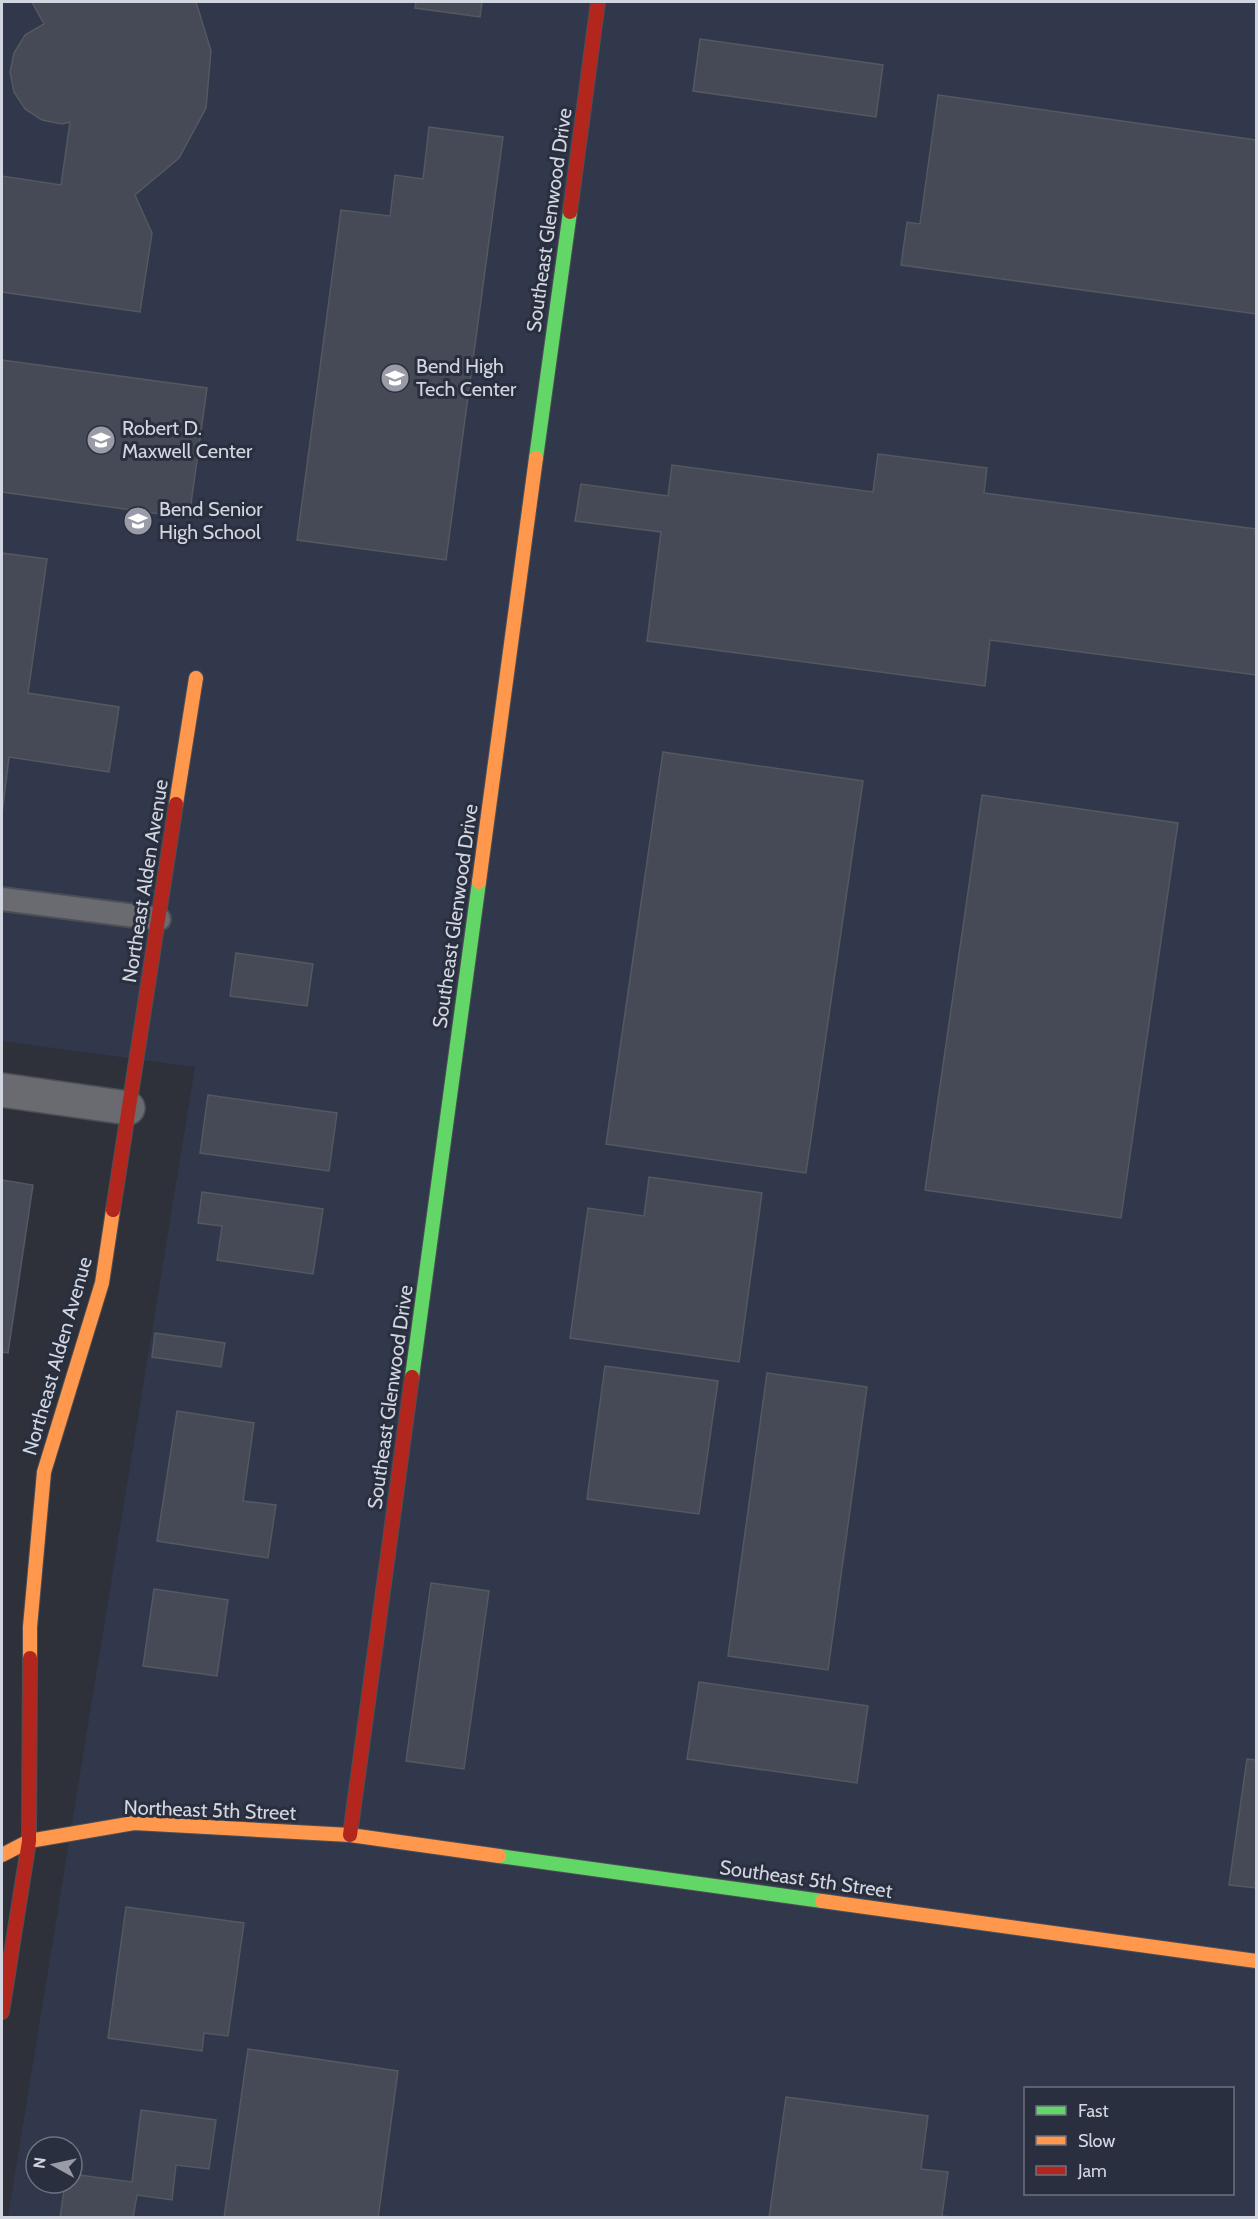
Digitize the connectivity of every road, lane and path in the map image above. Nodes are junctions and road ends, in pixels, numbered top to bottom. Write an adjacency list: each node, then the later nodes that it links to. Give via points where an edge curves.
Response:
1 (598, 2): 7 (street, Southeast Glenwood Drive)
2 (196, 678): 4 (street, Northeast Alden Avenue)
3 (2, 899): 4 (lane)
4 (159, 919): 6 (street, Northeast Alden Avenue)
5 (2, 1089): 6 (street)
6 (128, 1108): 8 (street, Northeast Alden Avenue, via 102,1283 44,1472 30,1627)
7 (351, 1835): 8 (street, Northeast 5th Street, via 134,1823); 10 (street, Southeast 5th Street)
8 (29, 1841): 9 (street, Northeast 5th Street); 11 (street, Northeast Alden Avenue)
9 (2, 1855)
10 (1257, 1961)
11 (2, 2012)

